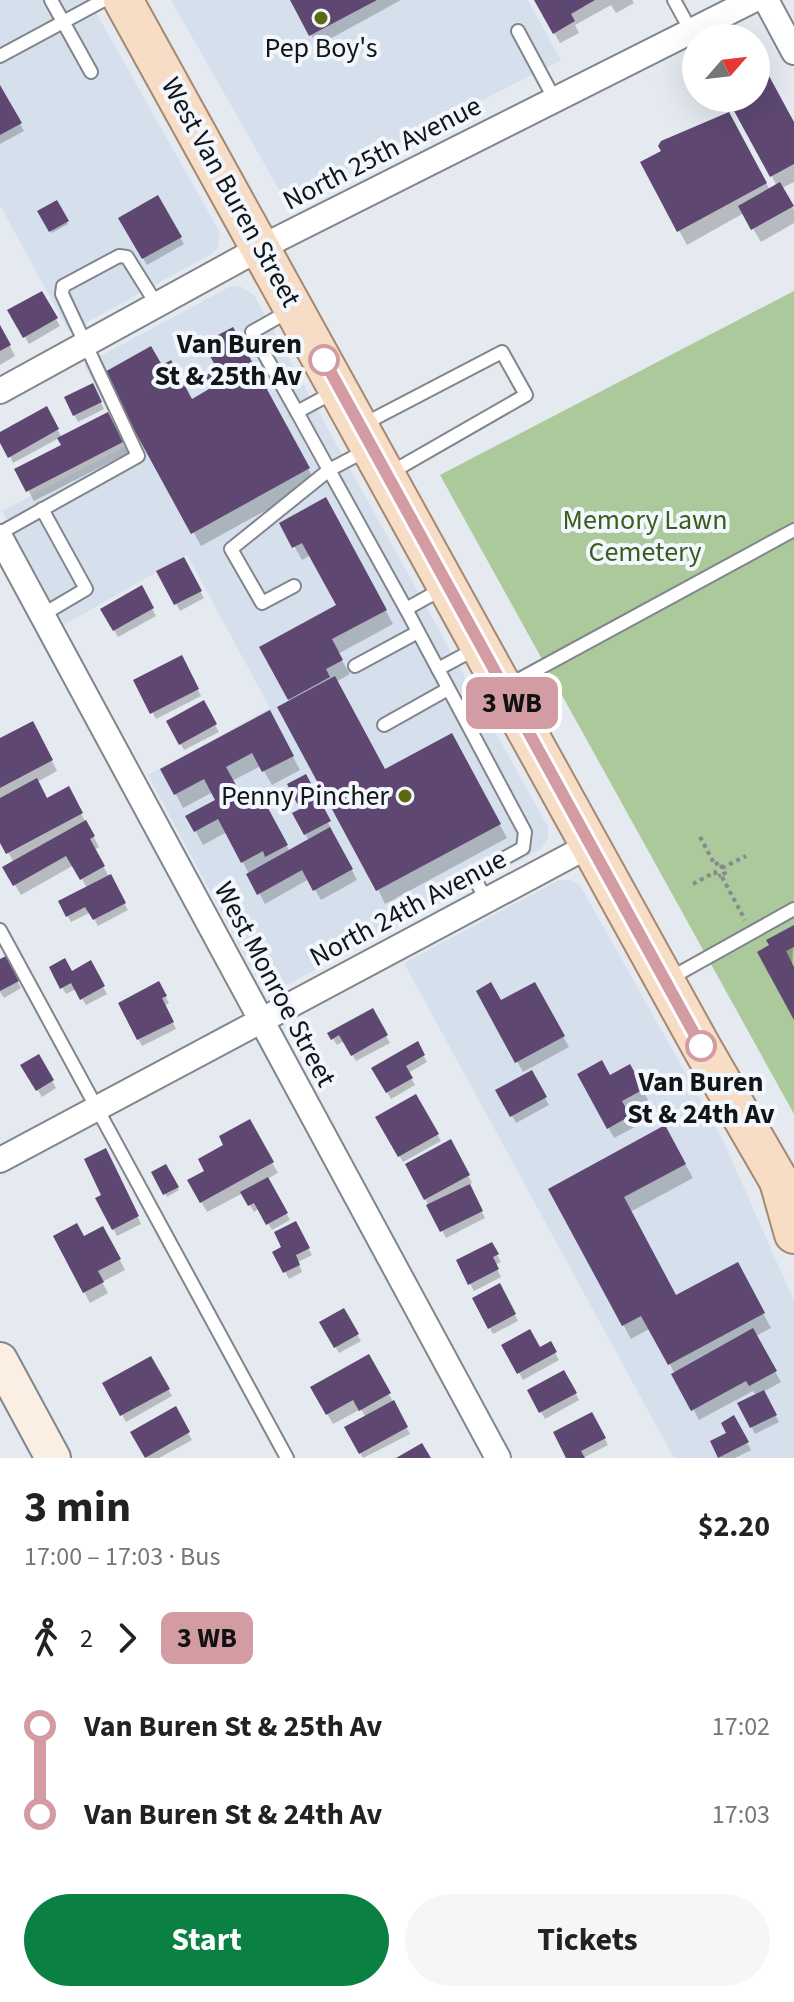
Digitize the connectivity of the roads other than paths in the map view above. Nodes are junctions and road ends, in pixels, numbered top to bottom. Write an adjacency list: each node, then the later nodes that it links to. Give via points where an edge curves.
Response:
1 (51, 0): 7 (lane)
2 (104, 0): 7 (lane)
3 (123, 0): 16 (main road, West Van Buren Street)
4 (674, 0): 8 (lane)
5 (753, 0): 9 (street, North 25th Avenue)
6 (766, 0): 12 (street)
7 (63, 22): 13 (lane); 14 (lane)
8 (687, 24)
9 (705, 24)
10 (518, 31): 15 (lane)
11 (682, 36): 15 (street, North 25th Avenue)
12 (794, 52)
13 (0, 56)
14 (91, 72)
15 (555, 100): 16 (street, North 25th Avenue)
16 (262, 247): 17 (street, North 25th Avenue); 18 (main road, West Van Buren Street)
17 (157, 305): 19 (street, North 25th Avenue); 19 (lane, via 127,257 119,256 63,286)
18 (296, 307): 20 (main road, West Van Buren Street); 22 (lane, via 252,332)
19 (87, 344): 21 (street, North 25th Avenue); 25 (lane, via 138,456)
20 (340, 389): 22 (lane); 23 (main road, West Van Buren Street)
21 (0, 391)
22 (297, 412): 24 (lane)
23 (373, 449): 23 (lane, via 526,395 502,352); 24 (lane); 28 (main road, West Van Buren Street)
24 (329, 470): 29 (lane, via 231,549 262,603); 30 (lane)
25 (42, 509): 27 (lane); 31 (lane, via 86,589)
26 (794, 530): 36 (lane)
27 (0, 535): 31 (street, West Monroe Street)
28 (448, 585): 30 (lane); 33 (main road, West Van Buren Street)
29 (294, 586)
30 (406, 609): 32 (lane)
31 (42, 615): 46 (street, West Monroe Street)
32 (418, 632): 34 (lane); 35 (lane)
33 (481, 646): 35 (lane); 36 (main road, West Van Buren Street)
34 (355, 666)
35 (438, 669): 37 (lane)
36 (504, 688): 39 (main road, West Van Buren Street)
37 (448, 689): 38 (lane); 40 (lane, via 525,832)
38 (384, 725)
39 (590, 845): 41 (street, North 24th Avenue); 45 (main road, West Van Buren Street)
40 (523, 848): 41 (lane); 42 (lane, via 473,875)
41 (537, 874): 42 (street, North 24th Avenue)
42 (486, 900): 46 (street, North 24th Avenue)
43 (794, 909): 45 (lane)
44 (0, 930): 47 (lane)
45 (665, 981): 49 (main road, West Van Buren Street)
46 (260, 1020): 47 (street, North 24th Avenue); 54 (street, West Monroe Street)
47 (96, 1108): 48 (street, North 24th Avenue); 53 (lane)
48 (0, 1160)
49 (789, 1184): 50 (main road, West Van Buren Street)
50 (794, 1234)
51 (0, 1360): 52 (street)
52 (53, 1458)
53 (287, 1458)
54 (498, 1458)

